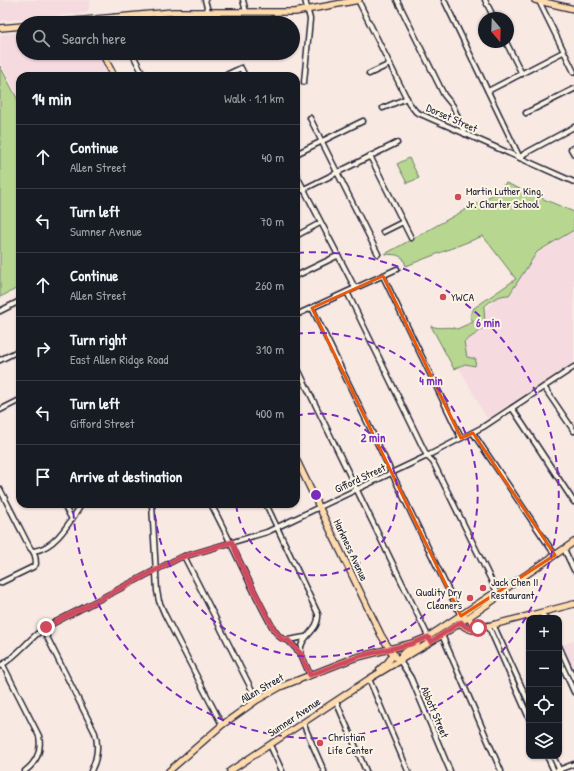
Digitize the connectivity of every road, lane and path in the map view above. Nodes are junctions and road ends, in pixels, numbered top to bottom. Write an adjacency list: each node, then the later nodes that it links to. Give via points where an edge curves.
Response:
1 (205, 0): 13 (street)
2 (243, 0): 14 (street)
3 (305, 0): 12 (street)
4 (358, 0): 12 (main road); 23 (street, Dorset Street)
5 (397, 0): 40 (street)
6 (444, 0): 33 (street)
7 (485, 0): 15 (street)
8 (537, 0): 10 (main road); 20 (street)
9 (563, 0): 10 (main road)
10 (567, 7): 11 (main road)
11 (574, 9)
12 (308, 10): 14 (main road); 31 (street, via 310,23)
13 (208, 12): 14 (main road); 16 (main road)
14 (246, 12)
15 (491, 12)
16 (126, 16)
17 (16, 27): 18 (main road)
18 (0, 28)
19 (509, 48): 30 (street)
20 (563, 52): 28 (street); 30 (street)
21 (106, 60): 24 (main road)
22 (136, 60): 25 (street)
23 (390, 64): 29 (street); 34 (street, Dorset Street)
24 (112, 72)
25 (142, 72)
26 (232, 72): 27 (street, via 241,68)
27 (243, 72)
28 (574, 72)
29 (370, 74)
30 (522, 74): 33 (street)
31 (304, 82)
32 (574, 89): 36 (street)
33 (488, 91): 47 (street)
34 (407, 98): 35 (street); 40 (street, Dorset Street, via 418,114)
35 (383, 108)
36 (526, 113)
37 (310, 118): 41 (street)
38 (363, 121): 41 (street)
39 (574, 126): 47 (street)
40 (465, 134): 47 (street, Dorset Street)
41 (321, 141): 44 (street); 48 (street)
42 (397, 143): 46 (street)
43 (574, 148): 45 (street, via 571,149)
44 (300, 152)
45 (574, 154)
46 (370, 156): 48 (street); 53 (street)
47 (520, 158): 50 (street, Dorset Street)
48 (337, 173): 51 (street); 58 (street)
49 (300, 182): 51 (street)
50 (574, 182)
51 (304, 189): 52 (street); 54 (street)
52 (300, 191)
53 (403, 222): 55 (street); 57 (street)
54 (320, 223): 56 (street); 59 (street)
55 (383, 232)
56 (300, 234)
57 (411, 238)
58 (378, 254)
59 (337, 256): 61 (street); 63 (street)
60 (397, 269): 62 (street)
61 (300, 274)
62 (383, 276): 63 (street); 79 (street)
63 (355, 288): 64 (street)
64 (347, 292): 66 (street); 80 (street)
65 (16, 303): 67 (street)
66 (312, 308): 68 (street); 82 (street)
67 (0, 311)
68 (300, 313)
69 (16, 352): 70 (street)
70 (0, 360)
71 (574, 367): 73 (street, Gifford Street)
72 (300, 373): 84 (street)
73 (544, 387): 75 (street, Gifford Street); 77 (street)
74 (16, 402): 76 (street)
75 (512, 408): 78 (street, Gifford Street); 85 (street)
76 (0, 410)
77 (574, 431)
78 (473, 433): 79 (street, Gifford Street); 98 (street)
79 (461, 438): 80 (street, Gifford Street)
80 (427, 456): 82 (street, Gifford Street); 103 (street, via 433,462)
81 (300, 467): 86 (main road, Harkness Avenue)
82 (392, 473): 84 (street, Gifford Street); 106 (street)
83 (0, 489): 97 (street, via 30,548)
84 (356, 490): 86 (street, Gifford Street); 115 (street)
85 (574, 502)
86 (320, 507): 93 (street, Gifford Street); 117 (main road, Harkness Avenue, via 381,635)
87 (66, 508): 92 (street)
88 (79, 508): 92 (street)
89 (152, 508): 100 (street)
90 (213, 508): 94 (street)
91 (268, 508): 93 (street)
92 (72, 518): 97 (street, via 58,538)
93 (277, 528): 94 (street, Gifford Street); 113 (street, via 318,614 317,625)
94 (232, 542): 99 (street, Gifford Street); 114 (street, via 273,628 281,638)
95 (574, 542): 96 (main road, Sumner Avenue)
96 (564, 549): 98 (main road, Sumner Avenue); 101 (street)
97 (34, 551): 102 (street, via 36,564)
98 (555, 555): 103 (main road, Sumner Avenue)
99 (184, 556): 100 (street, Gifford Street); 127 (street)
100 (155, 570): 111 (street, Gifford Street); 133 (street, via 161,605)
101 (574, 570)
102 (0, 583)
103 (498, 594): 106 (main road, Sumner Avenue); 107 (main road, Sumner Avenue, via 494,600)
104 (574, 604): 105 (main road)
105 (541, 615)
106 (461, 616): 107 (main road); 109 (main road); 115 (main road, Sumner Avenue)
107 (468, 618): 109 (main road, Sumner Avenue); 110 (main road, via 475,625)
108 (526, 618): 110 (main road)
109 (461, 622): 110 (main road, via 465,628 471,630); 112 (main road, Sumner Avenue)
110 (489, 625): 126 (street); 128 (street)
111 (43, 629): 121 (street, Gifford Street); 140 (street, via 95,733 97,749)
112 (442, 635): 115 (main road, Sumner Avenue); 148 (street)
113 (305, 637): 114 (street); 118 (street)
114 (288, 640): 118 (street)
115 (429, 640): 117 (main road, Allen Street, via 413,643); 119 (main road, Sumner Avenue)
116 (561, 651): 124 (street)
117 (393, 652): 119 (main road, Harkness Avenue); 122 (main road, Allen Street, via 354,658); 123 (main road, Sumner Avenue, via 388,662)
118 (301, 654): 122 (street)
119 (400, 661): 123 (main road, Sumner Avenue); 147 (street, Abbott Street, via 411,678)
120 (562, 665): 125 (street)
121 (2, 666): 139 (street, via 40,736 41,746 38,755)
122 (310, 675): 127 (main road, Allen Street)
123 (369, 679): 129 (main road, Sumner Avenue); 146 (street)
124 (574, 679)
125 (574, 692)
126 (526, 697)
127 (257, 700): 133 (main road, Allen Street)
128 (521, 700): 130 (street); 131 (street)
129 (336, 701): 132 (main road, Sumner Avenue); 145 (street)
130 (526, 701)
131 (526, 711)
132 (303, 723): 134 (main road, Sumner Avenue); 144 (street)
133 (222, 725): 141 (main road, Allen Street)
134 (270, 744): 138 (main road, Sumner Avenue); 143 (street)
135 (549, 759): 149 (street)
136 (554, 759): 149 (street)
137 (574, 764): 149 (street)
138 (239, 768): 142 (main road, Sumner Avenue)
139 (24, 771)
140 (91, 771)
141 (169, 771)
142 (230, 771)
143 (282, 771)
144 (324, 771)
145 (366, 771)
146 (408, 771)
147 (450, 771)
148 (501, 771)
149 (558, 771)

